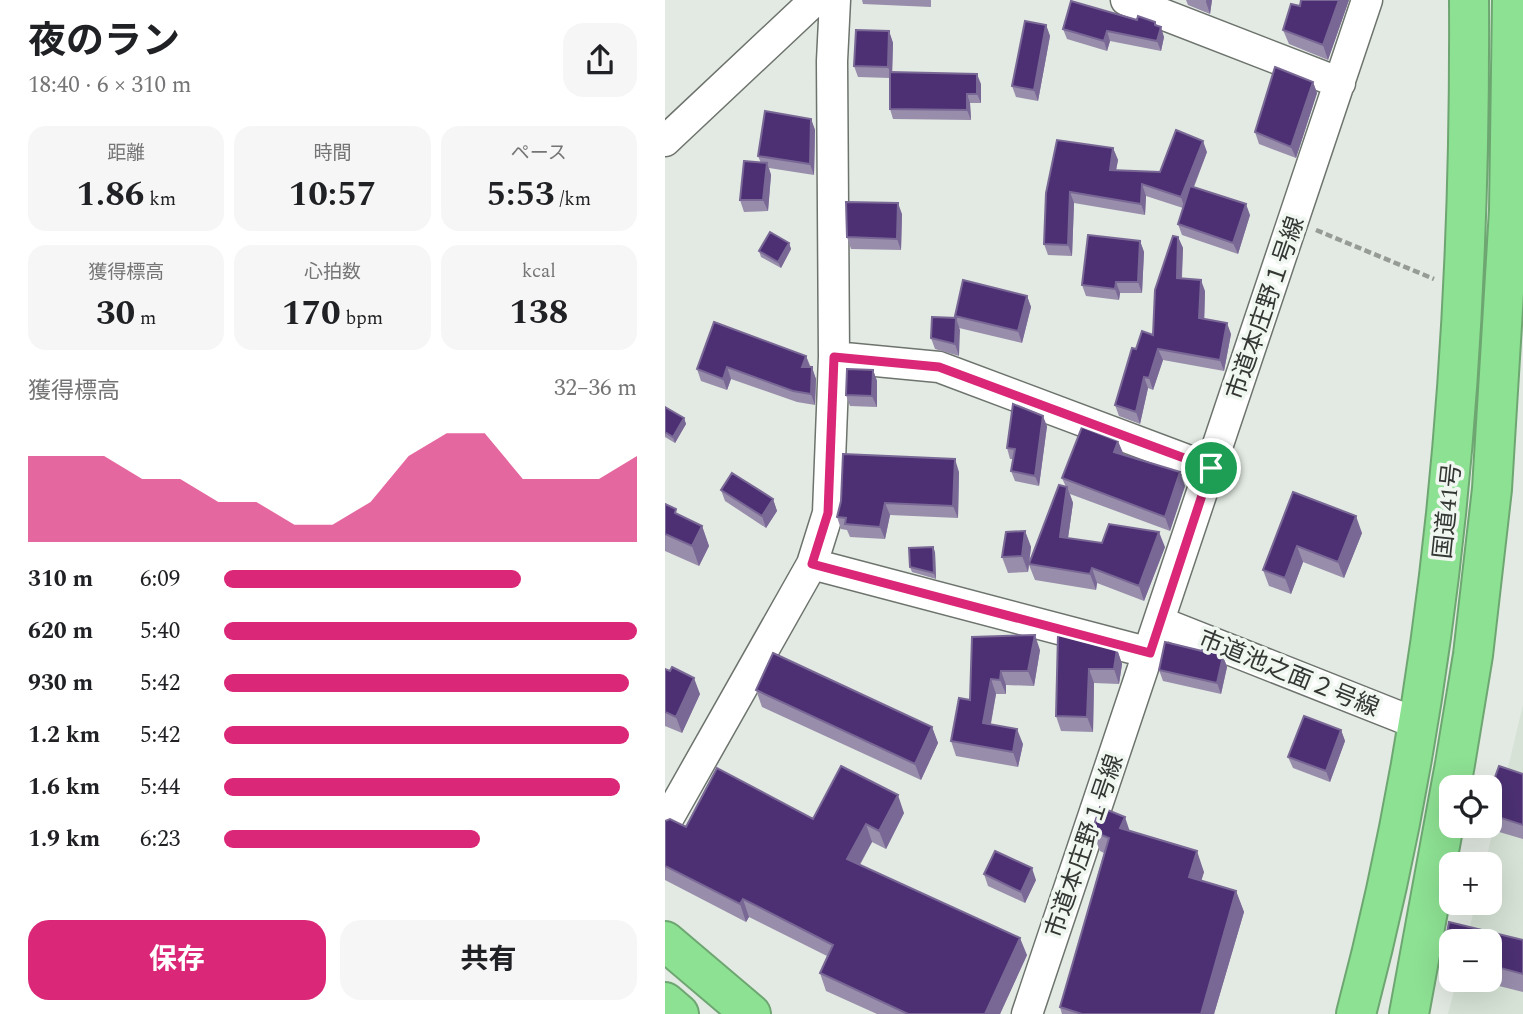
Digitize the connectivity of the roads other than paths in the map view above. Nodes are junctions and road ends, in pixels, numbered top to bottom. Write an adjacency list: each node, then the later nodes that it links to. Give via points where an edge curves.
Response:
1 (815, 0): 8 (street)
2 (835, 0): 10 (street)
3 (1126, 0): 7 (street)
4 (1367, 0): 7 (street, 市道本庄野１号線)
5 (1469, 0): 15 (highway, 国道41号, via 1464,291 1448,507)
6 (1512, 0): 9 (highway, 国道41号)
7 (1340, 83): 11 (street, 市道本庄野１号線)
8 (665, 141)
9 (1514, 310): 23 (highway, 国道41号, via 1473,655)
10 (834, 357): 11 (street, via 939,367); 12 (street, via 828,513)
11 (1211, 468): 13 (street, 市道本庄野１号線)
12 (812, 564): 14 (street); 16 (street)
13 (1160, 622): 14 (street, 市道本庄野１号線); 15 (street, 市道池之面２号線)
14 (1150, 653): 21 (street, 市道本庄野１号線)
15 (1418, 724): 22 (highway, 国道41号, via 1375,943)
16 (665, 824)
17 (665, 941): 20 (highway)
18 (665, 1002): 19 (highway)
19 (679, 1014)
20 (751, 1014)
21 (1027, 1014)
22 (1356, 1014)
23 (1409, 1014)

